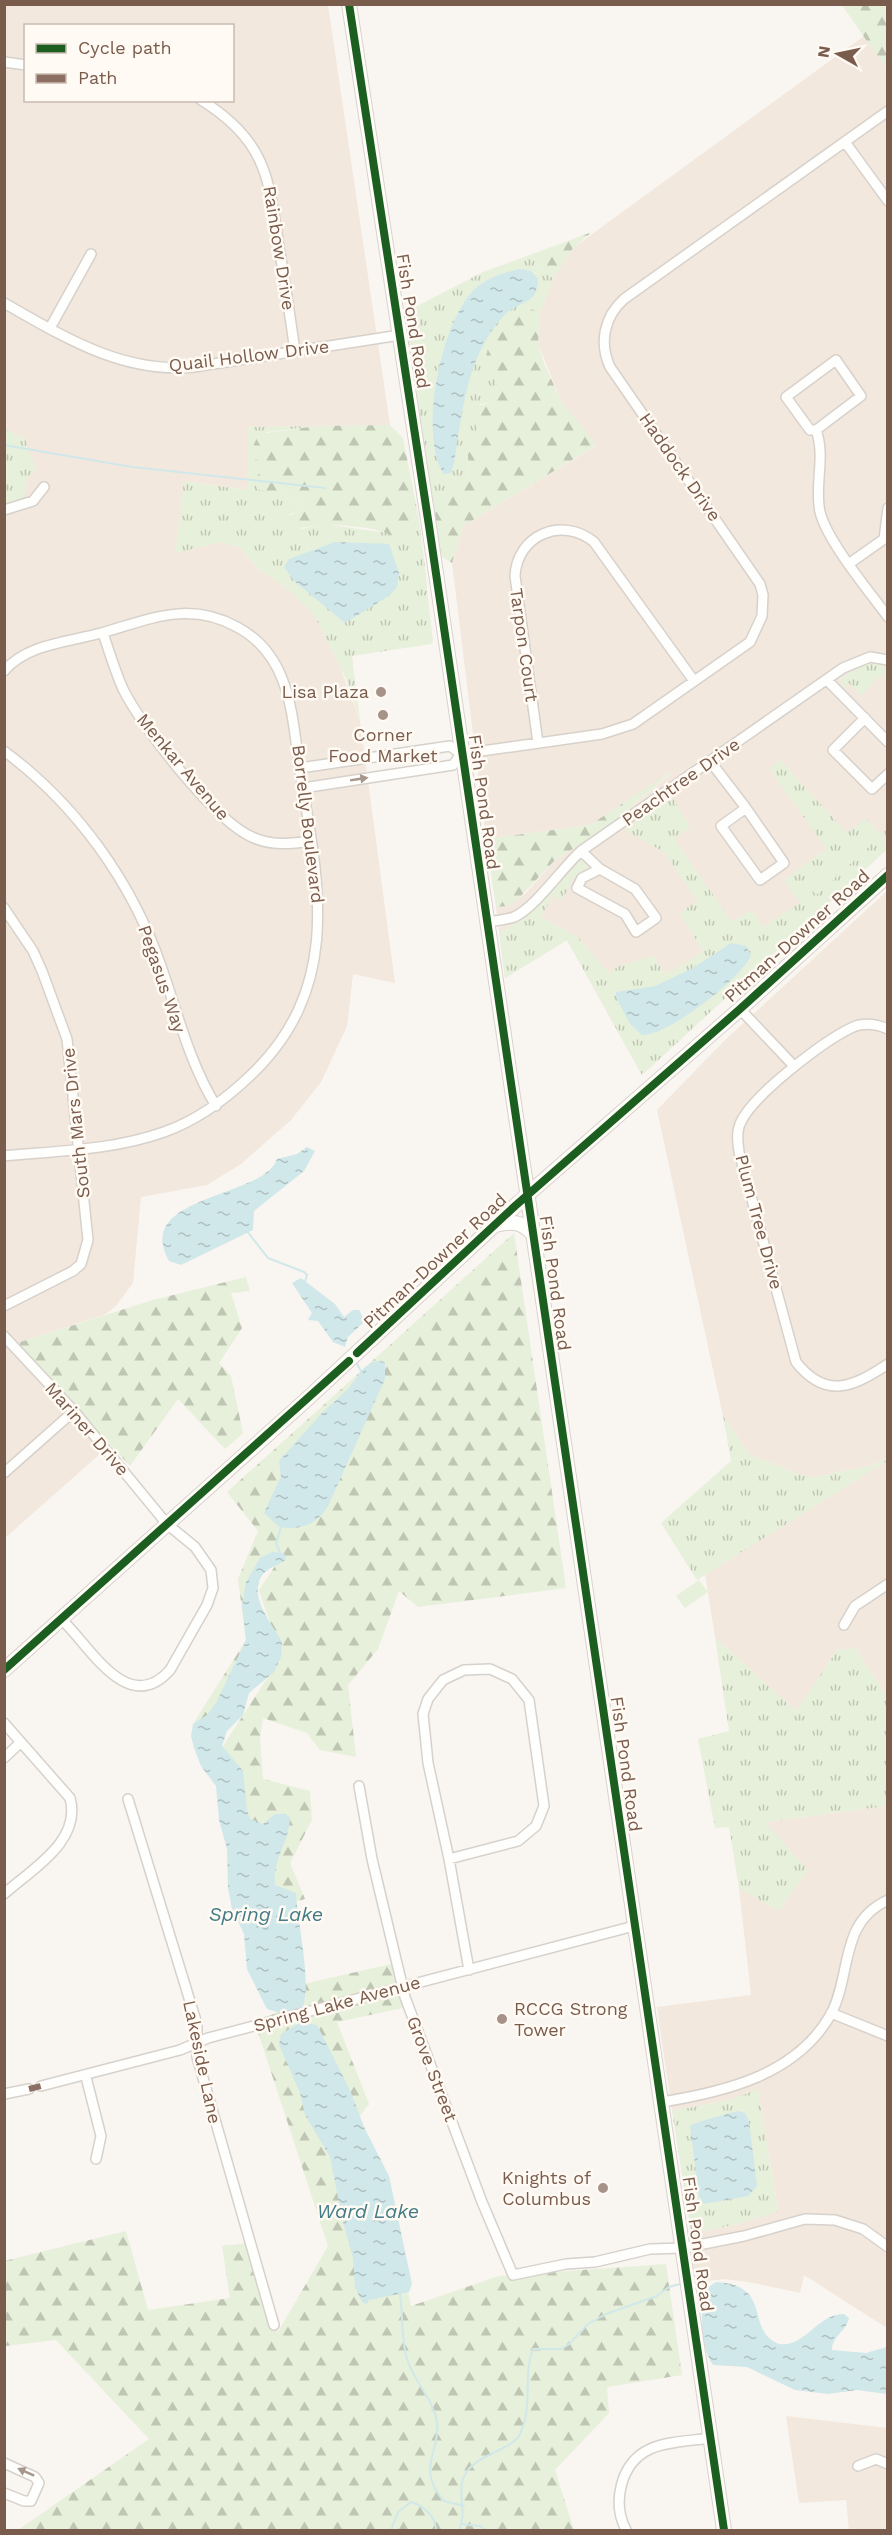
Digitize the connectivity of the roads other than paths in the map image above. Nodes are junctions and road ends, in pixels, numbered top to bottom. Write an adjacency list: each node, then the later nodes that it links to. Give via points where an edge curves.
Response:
1 (349, 4): 11 (street, Fish Pond Road)
2 (4, 62): 3 (street)
3 (24, 65)
4 (204, 102): 12 (street, Rainbow Drive, via 242,132 266,172)
5 (888, 111): 6 (street, Haddock Drive)
6 (845, 142): 7 (street); 23 (street, Haddock Drive, via 624,299 612,313 606,329 605,349 613,373 751,568 762,590 762,616 753,637)
7 (888, 201)
8 (91, 254): 10 (street)
9 (4, 303): 10 (street, Quail Hollow Drive)
10 (50, 328): 12 (street, Quail Hollow Drive, via 108,357 161,368 194,367)
11 (400, 335): 12 (street, Quail Hollow Drive); 30 (street, Fish Pond Road)
12 (295, 351)
13 (816, 430): 13 (street, via 806,426 786,397 836,360 861,396); 18 (street, via 821,444 820,511 827,531)
14 (44, 487): 16 (street, via 33,501)
15 (888, 508): 17 (street)
16 (4, 510)
17 (886, 539): 18 (street)
18 (850, 563): 19 (street)
19 (888, 617)
20 (103, 633): 22 (street, Borrelly Boulevard, via 22,655); 32 (street, Borrelly Boulevard, via 141,619 179,613 237,626 268,652 285,683); 37 (street, Menkar Avenue, via 135,711 219,814 254,839 288,844)
21 (888, 660): 24 (street, Peachtree Drive, via 858,660)
22 (4, 671)
23 (694, 681): 27 (street, Haddock Drive, via 625,727); 27 (street, Tarpon Court, via 594,542 567,529 543,533 522,551 515,576)
24 (827, 681): 25 (street); 31 (street, Peachtree Drive)
25 (865, 718): 26 (street); 34 (street, via 833,750 872,789)
26 (888, 742)
27 (538, 743): 30 (street, Haddock Drive)
28 (4, 752): 46 (street, Pegasus Way, via 64,804 128,892 161,964 188,1051)
29 (412, 752): 30 (street, via 450,746); 32 (street); 33 (street)
30 (461, 754): 33 (street, via 453,765); 42 (street, Fish Pond Road)
31 (710, 761): 36 (street); 38 (street, Peachtree Drive)
32 (300, 768): 35 (street, Borrelly Boulevard)
33 (415, 770): 35 (street, one-way to 33)
34 (888, 774)
35 (303, 788): 37 (street, Borrelly Boulevard)
36 (746, 808): 36 (street, via 784,863 760,880 721,826)
37 (311, 841): 46 (street, Borrelly Boulevard, via 319,913 306,992 273,1051)
38 (581, 851): 39 (street); 42 (street, Peachtree Drive, via 523,911 510,918)
39 (600, 868): 39 (street, via 635,889 656,918 636,932 625,914 577,888 582,878)
40 (888, 875): 43 (street, Pitman-Downer Road)
41 (4, 908): 47 (street, South Mars Drive, via 33,951 60,1015 67,1039)
42 (486, 922): 48 (street, Fish Pond Road)
43 (740, 1009): 45 (street); 50 (street, Pitman-Downer Road)
44 (888, 1029): 45 (street, Plum Tree Drive, via 865,1024 852,1028)
45 (794, 1066): 56 (street, Plum Tree Drive, via 746,1113 738,1135 739,1152 796,1362 806,1374 835,1388 852,1384)
46 (216, 1106): 47 (street, Borrelly Boulevard, via 162,1132)
47 (79, 1148): 49 (street, Borrelly Boulevard); 54 (street, South Mars Drive, via 88,1240 81,1264 58,1281)
48 (521, 1153): 50 (street, via 536,1172); 51 (street, Fish Pond Road)
49 (4, 1156)
50 (558, 1168): 51 (street, Pitman-Downer Road)
51 (527, 1195): 52 (street, Pitman-Downer Road); 53 (street, Fish Pond Road)
52 (495, 1225): 53 (street, via 517,1222); 59 (street, Pitman-Downer Road)
53 (533, 1234): 72 (street, Fish Pond Road)
54 (4, 1306)
55 (4, 1336): 57 (street, Mariner Drive)
56 (888, 1364)
57 (74, 1411): 58 (street); 59 (street, Mariner Drive)
58 (4, 1473)
59 (167, 1524): 61 (street, Pitman-Downer Road); 61 (street, Mariner Drive, via 202,1554 213,1588 203,1614 164,1676 137,1684 119,1681)
60 (888, 1584): 62 (street, via 855,1606)
61 (60, 1619): 63 (street, Pitman-Downer Road)
62 (844, 1625)
63 (4, 1670)
64 (4, 1723): 65 (street)
65 (21, 1742): 66 (street); 70 (street, via 70,1798 72,1823 56,1848)
66 (4, 1758)
67 (359, 1786): 74 (street, Grove Street)
68 (128, 1799): 77 (street, Lakeside Lane, via 197,2024)
69 (449, 1859): 69 (street, via 428,1763 423,1714 432,1692 443,1680 464,1670 490,1669 512,1679 529,1700 544,1806 536,1826 523,1838); 73 (street)
70 (4, 1894)
71 (888, 1900): 75 (street, via 866,1914 851,1938)
72 (634, 1926): 73 (street, Spring Lake Avenue); 82 (street, Fish Pond Road)
73 (469, 1970): 74 (street, Spring Lake Avenue)
74 (402, 1988): 77 (street, Spring Lake Avenue); 85 (street, Grove Street, via 488,2219 513,2275 650,2249)
75 (831, 2013): 76 (street); 82 (street, via 805,2046 764,2074 708,2094)
76 (888, 2036)
77 (197, 2043): 78 (street, Spring Lake Avenue); 86 (street, Lakeside Lane, via 213,2119)
78 (86, 2077): 79 (street, Spring Lake Avenue); 83 (street, via 101,2136)
79 (41, 2086)
80 (29, 2089): 81 (street)
81 (4, 2094)
82 (662, 2102): 85 (street, Fish Pond Road)
83 (96, 2159)
84 (888, 2247): 85 (street, via 863,2229 835,2220 805,2219)
85 (683, 2248): 87 (street, Fish Pond Road)
86 (274, 2325)
87 (710, 2438): 92 (street, via 657,2447 633,2463 619,2498); 93 (street, Fish Pond Road)
88 (4, 2463): 91 (street, one-way to 88, via 31,2500 39,2482 35,2476)
89 (888, 2464): 90 (street, via 876,2459)
90 (858, 2466)
91 (4, 2493)
92 (626, 2530)
93 (724, 2530)

